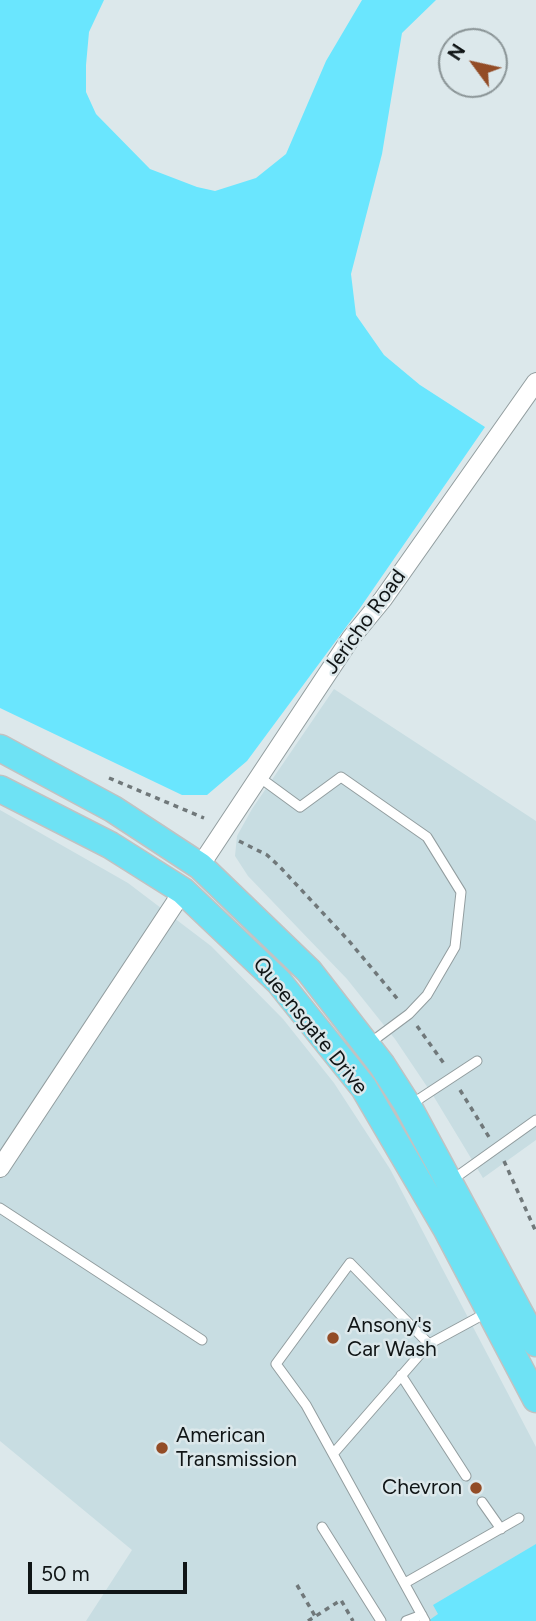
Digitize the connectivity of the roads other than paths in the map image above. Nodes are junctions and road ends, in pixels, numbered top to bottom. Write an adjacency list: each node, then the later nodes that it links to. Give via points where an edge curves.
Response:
1 (536, 382): 3 (street, Jericho Road, via 351,638)
2 (0, 748): 6 (main road, Queensgate Drive, via 113,809)
3 (259, 778): 6 (street, Jericho Road); 8 (lane, via 300,807 341,777 427,837 461,892 455,947 427,995)
4 (0, 789): 5 (main road, Queensgate Drive)
5 (110, 845): 6 (main road, via 183,873); 7 (main road, Queensgate Drive)
6 (200, 866): 8 (main road, Queensgate Drive, via 288,948)
7 (183, 891): 12 (street); 15 (main road, Queensgate Drive, via 279,982 364,1088)
8 (367, 1045): 10 (main road, Queensgate Drive)
9 (477, 1060): 10 (lane)
10 (409, 1106): 13 (main road, Queensgate Drive)
11 (536, 1120): 13 (lane)
12 (0, 1168)
13 (451, 1181): 17 (main road, Queensgate Drive)
14 (0, 1208): 16 (lane)
15 (490, 1311): 18 (lane); 20 (main road, Queensgate Drive)
16 (202, 1340)
17 (536, 1343)
18 (429, 1344): 19 (lane); 21 (lane, via 350,1263 276,1364)
19 (401, 1375): 21 (lane); 22 (lane)
20 (536, 1399)
21 (333, 1454): 27 (lane)
22 (466, 1476)
23 (482, 1502): 26 (lane)
24 (519, 1518): 26 (lane)
25 (322, 1527): 29 (lane)
26 (500, 1528): 27 (lane)
27 (405, 1583): 28 (lane)
28 (424, 1618): 30 (lane)
29 (381, 1621)
30 (406, 1621)

